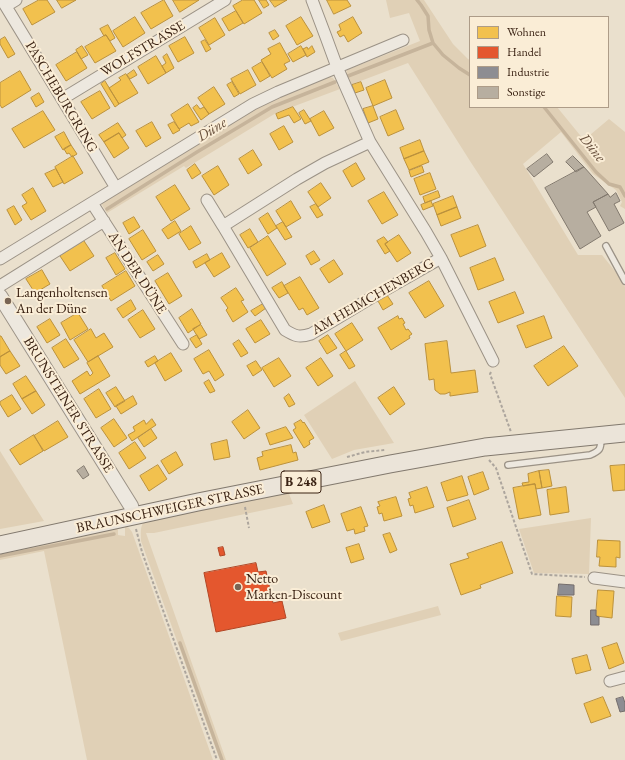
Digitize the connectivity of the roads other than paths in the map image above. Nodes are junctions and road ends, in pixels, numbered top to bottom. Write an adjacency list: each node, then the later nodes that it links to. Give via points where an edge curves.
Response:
1 (16, 0): 4 (street, PASCHEBURGRING)
2 (225, 0): 7 (street, WOLFSTRASSE)
3 (312, 0): 6 (street)
4 (4, 3): 7 (street, PASCHEBURGRING)
5 (403, 40): 6 (street)
6 (337, 67): 8 (street); 9 (street, via 253,104)
7 (62, 99): 9 (street, PASCHEBURGRING)
8 (370, 142): 13 (street, via 297,179); 15 (street)
9 (116, 188): 11 (street)
10 (207, 200): 13 (street, AM HEIMCHENBERG)
11 (92, 203): 12 (street, AN DER DÜNE); 16 (street)
12 (104, 221): 18 (street); 20 (street, AN DER DÜNE)
13 (223, 226): 15 (street, AM HEIMCHENBERG, via 285,330 298,337 311,334)
14 (606, 246): 17 (lane)
15 (441, 258): 21 (street)
16 (0, 259)
17 (625, 281)
18 (0, 286)
19 (0, 296): 25 (street, BRUNSTEINER STRASSE, via 131,506)
20 (183, 344)
21 (493, 361)
22 (625, 433): 23 (main road, BRAUNSCHWEIGER STRASSE / B 248)
23 (602, 436): 24 (lane, via 600,449 590,455); 25 (main road, BRAUNSCHWEIGER STRASSE / B 248, via 485,448 378,466)
24 (508, 465)
25 (134, 516): 26 (main road, BRAUNSCHWEIGER STRASSE / B 248)
26 (0, 545)
27 (594, 578): 28 (street)
28 (625, 582)
29 (625, 677): 30 (street)
30 (610, 681)

